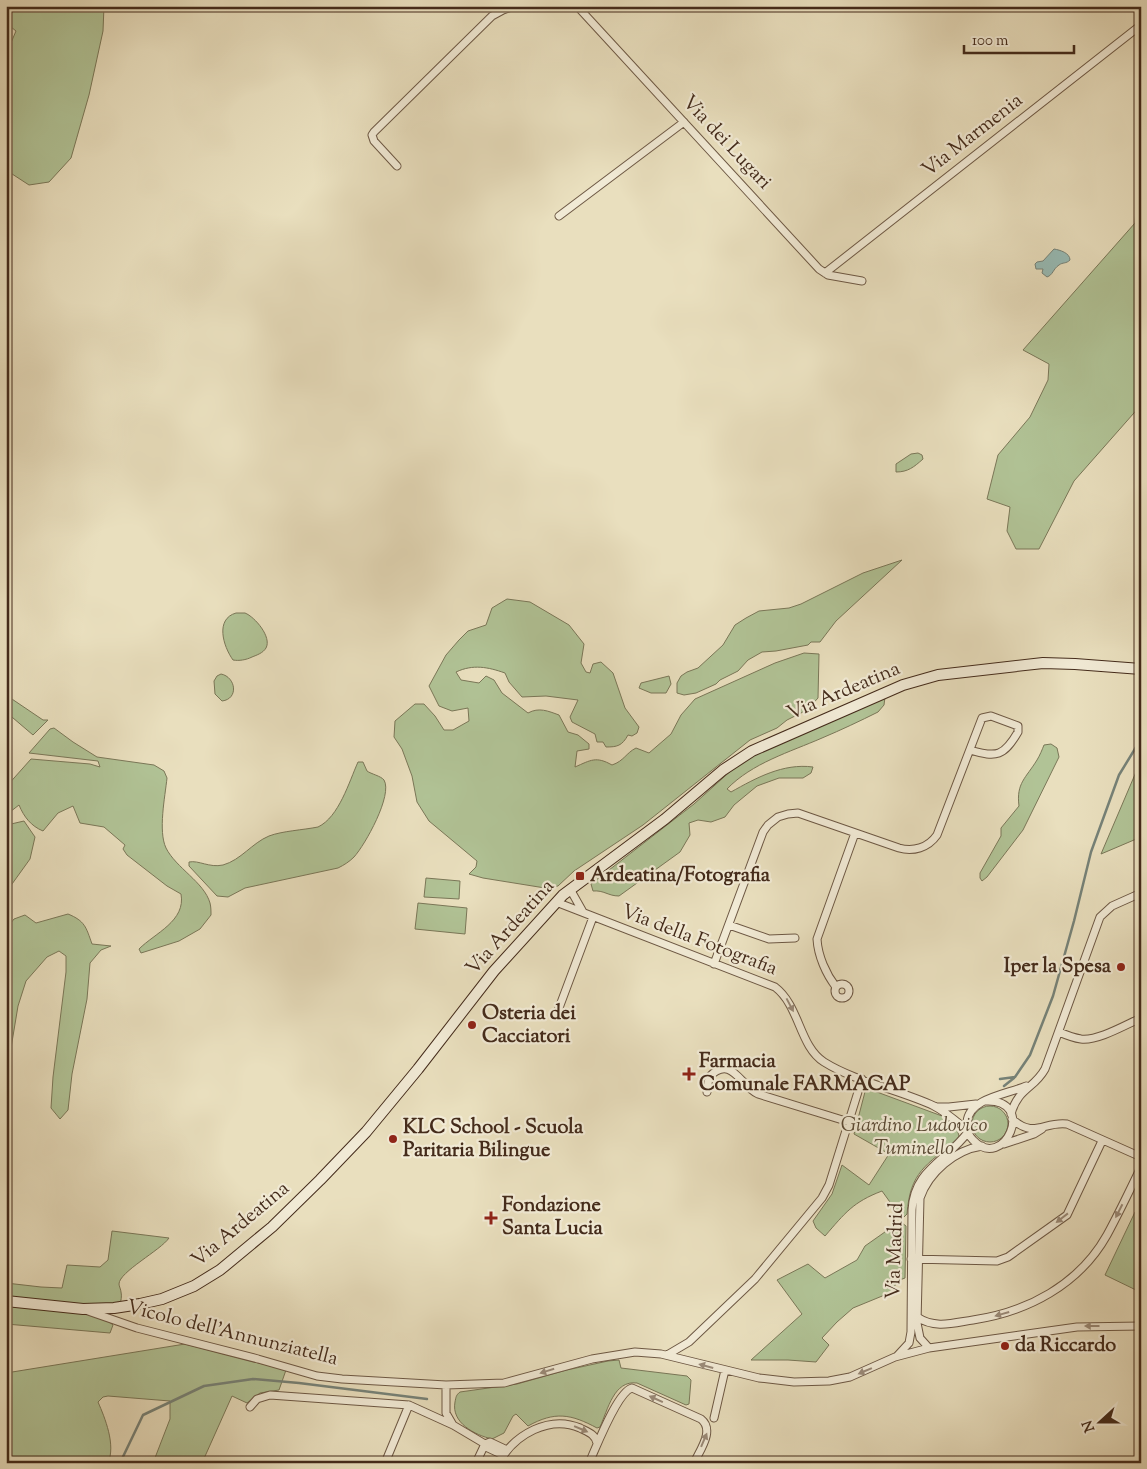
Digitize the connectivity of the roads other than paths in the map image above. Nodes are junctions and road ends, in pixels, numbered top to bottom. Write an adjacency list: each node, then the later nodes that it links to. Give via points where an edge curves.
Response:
1 (514, 6): 5 (street, via 489,19 374,132 374,141)
2 (577, 6): 4 (street, Via dei Lugari)
3 (1141, 25): 7 (street, Via Marmenia)
4 (684, 122): 6 (street); 7 (street, Via dei Lugari)
5 (397, 166)
6 (559, 216)
7 (825, 273): 8 (street)
8 (862, 281)
9 (1141, 669): 12 (main road, Via Ardeatina, via 1033,664 938,675 903,684 742,757)
10 (970, 750): 10 (street, via 985,716 1018,726 1013,741 1000,752 988,755); 11 (street, via 939,832 932,841 908,850)
11 (855, 833): 17 (street, via 798,813 774,819 763,832); 20 (street, via 817,939 819,952)
12 (570, 889): 14 (main road, Via Ardeatina); 15 (street)
13 (1141, 894): 23 (street, via 1112,906 1100,917)
14 (556, 902): 15 (street, Via della Fotografia); 42 (main road, Via Ardeatina, via 494,971 366,1132 264,1234 214,1274 162,1299 114,1308)
15 (584, 913): 16 (street, Via della Fotografia)
16 (592, 917): 19 (street, Via della Fotografia); 21 (street)
17 (729, 925): 18 (street, via 769,939); 19 (street)
18 (795, 938)
19 (714, 964): 24 (street, Via della Fotografia, one-way to 24, via 779,990 819,1058)
20 (836, 988)
21 (556, 1016)
22 (1141, 1018): 23 (street, via 1086,1039)
23 (1059, 1032): 25 (street, via 1045,1069)
24 (862, 1079): 29 (street, Via della Fotografia); 31 (street)
25 (1033, 1083): 27 (street); 30 (street, via 1018,1097)
26 (707, 1092): 31 (street, via 709,1077 719,1070 729,1070 738,1075 751,1091)
27 (985, 1101): 28 (street); 30 (street, via 1000,1103)
28 (978, 1104): 29 (street, Via della Fotografia, via 949,1108); 33 (street, via 970,1111)
29 (934, 1106): 33 (street, Via della Fotografia)
30 (1012, 1116): 32 (street, via 1025,1128); 35 (street, via 1011,1133)
31 (848, 1122): 46 (street, via 829,1185 818,1202 757,1278 689,1342)
32 (1043, 1128): 34 (street, via 1067,1124); 35 (street)
33 (968, 1132): 36 (street); 39 (street, Via Madrid, via 957,1146 927,1171 916,1188 912,1205)
34 (1102, 1141): 37 (street); 39 (street, one-way to 39, via 1067,1215 1008,1257 997,1261)
35 (1001, 1144): 36 (street)
36 (982, 1146): 39 (street, Via Madrid, via 956,1155 933,1174 924,1188 919,1206)
37 (1141, 1157)
38 (1141, 1167): 43 (street, one-way to 43, via 1103,1241 1077,1272 1052,1293 1018,1309 978,1319 931,1324)
39 (915, 1259): 40 (street, Via Madrid)
40 (914, 1280): 43 (street, Via Madrid); 47 (street, Via Madrid, via 910,1337 906,1347)
41 (6, 1301): 42 (main road, Via Ardeatina)
42 (84, 1309): 49 (street, Vicolo dell'Annunziatella, via 137,1328 317,1376)
43 (917, 1317): 45 (street, Via Madrid, via 919,1334)
44 (1141, 1326): 45 (street, Vicolo dell'Annunziatella, one-way to 45, via 1077,1326)
45 (929, 1348): 47 (street, Vicolo dell'Annunziatella)
46 (667, 1355): 48 (street, Vicolo dell'Annunziatella, one-way to 46); 49 (street, Vicolo dell'Annunziatella, one-way to 49, via 635,1352 567,1365 511,1382)
47 (895, 1357): 48 (street, Vicolo dell'Annunziatella, one-way to 48, via 850,1377 820,1382 785,1382)
48 (725, 1370): 52 (street)
49 (446, 1385): 53 (street, via 446,1413)
50 (409, 1405): 51 (street, via 270,1395 259,1398); 53 (street); 57 (street)
51 (250, 1408)
52 (714, 1418)
53 (453, 1425): 55 (street)
54 (597, 1443): 56 (street, one-way to 54, via 533,1430 553,1423 580,1428 595,1437); 60 (street); 61 (street, one-way to 54, via 708,1431 706,1424 632,1388 623,1393)
55 (484, 1444): 56 (street, via 490,1442); 58 (street)
56 (505, 1453): 59 (street)
57 (385, 1463)
58 (476, 1463)
59 (499, 1463)
60 (589, 1463)
61 (694, 1463)

